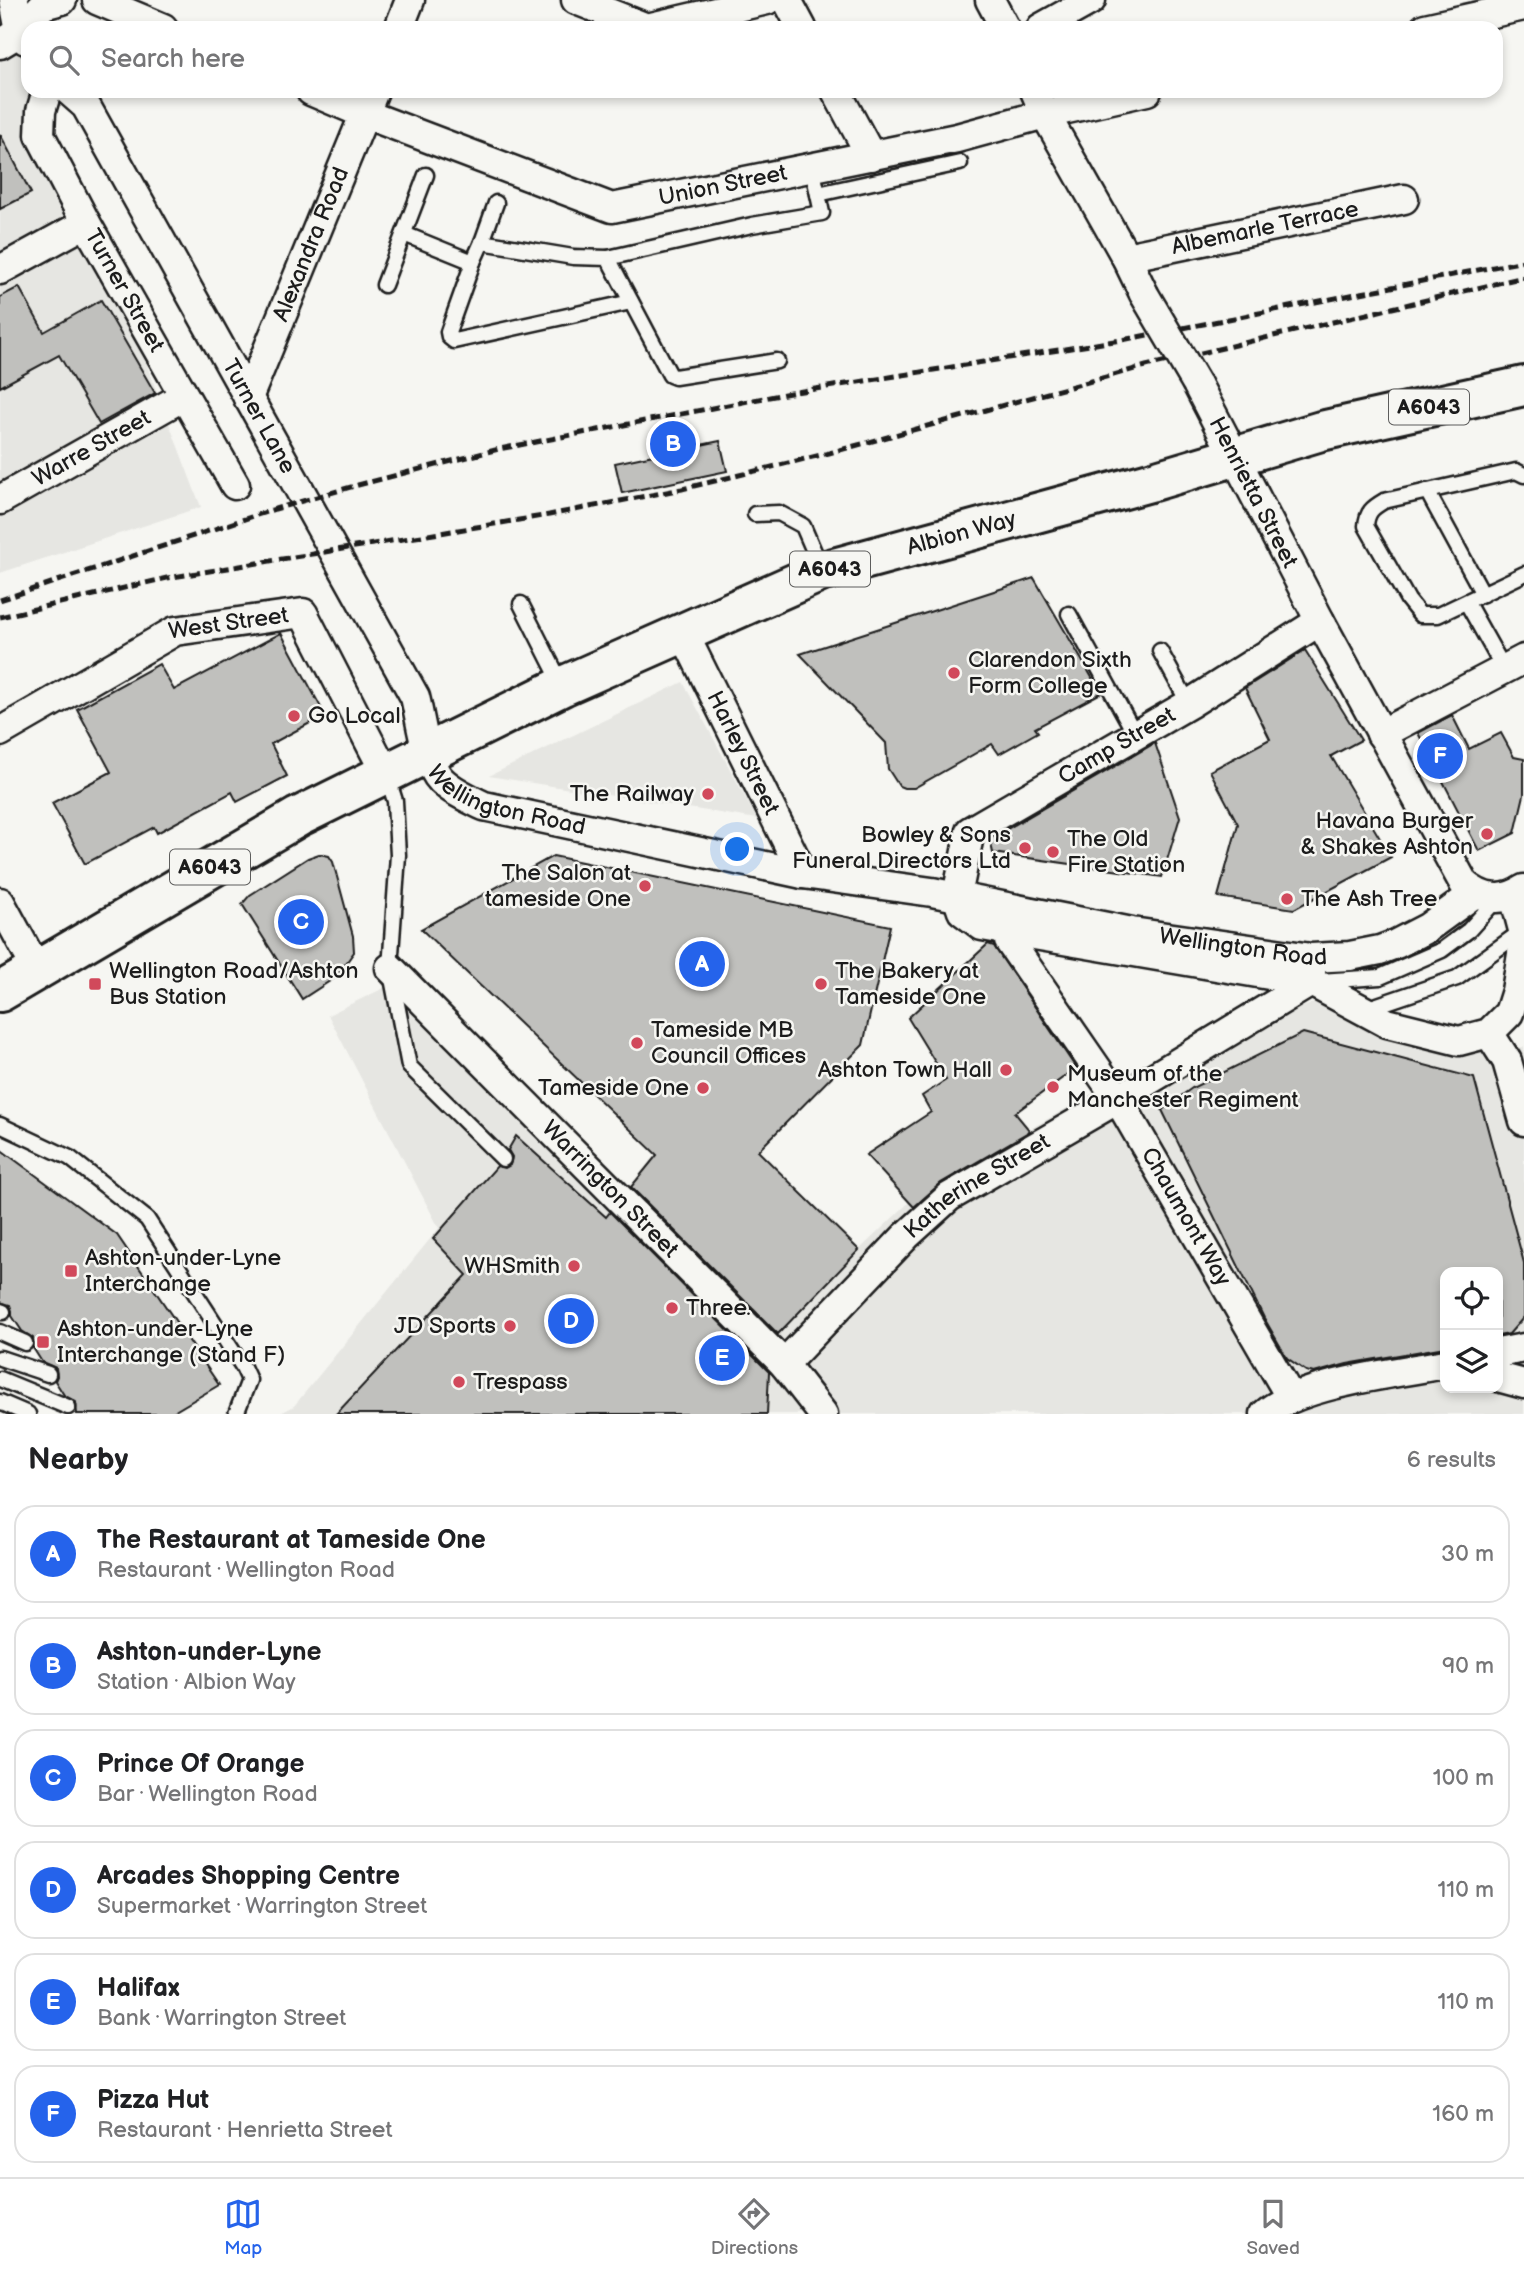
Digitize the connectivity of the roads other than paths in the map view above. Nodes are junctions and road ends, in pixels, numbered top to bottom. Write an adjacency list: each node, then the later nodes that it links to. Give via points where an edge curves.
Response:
1 (14, 0): 20 (street)
2 (62, 0): 11 (street, via 43,5)
3 (410, 0): 13 (street)
4 (576, 0): 14 (street)
5 (767, 0): 15 (street)
6 (787, 0): 16 (street)
7 (990, 0): 17 (street)
8 (1091, 0): 18 (street)
9 (115, 3): 12 (street)
10 (1524, 6): 19 (street)
11 (30, 21)
12 (150, 21)
13 (402, 21)
14 (629, 21)
15 (677, 21)
16 (798, 21)
17 (1001, 21)
18 (1054, 21)
19 (1456, 21)
20 (16, 39)
21 (45, 98): 34 (street, Turner Street, via 40,135)
22 (76, 98): 46 (street, Turner Lane, via 86,107)
23 (345, 98): 27 (street, Union Street)
24 (840, 98): 28 (street)
25 (1079, 98): 26 (street, Union Street)
26 (1040, 102): 28 (street, Union Street, via 957,138); 37 (street, Henrietta Street)
27 (369, 103): 31 (street, Union Street, via 612,208); 46 (street, Alexandra Road)
28 (871, 156): 31 (street, Union Street)
29 (960, 163): 31 (lane)
30 (426, 175): 35 (lane)
31 (815, 180): 38 (lane, via 822,213)
32 (1404, 199): 37 (street, Albemarle Terrace)
33 (496, 202): 36 (lane)
34 (86, 223): 40 (street); 45 (street, Turner Street)
35 (404, 234): 39 (lane); 41 (lane)
36 (482, 242): 38 (lane); 39 (lane)
37 (1126, 257): 47 (street, Henrietta Street, bridge)
38 (608, 258): 42 (lane)
39 (473, 262): 42 (lane, via 448,332 454,341)
40 (0, 270)
41 (384, 285)
42 (631, 302): 43 (lane, via 675,377)
43 (777, 360)
44 (1524, 386): 47 (highway, Albion Way / A6043, via 1321,431)
45 (184, 396): 49 (street, Turner Street); 51 (street, Warre Street)
46 (248, 398): 68 (street, Turner Lane, via 415,697)
47 (1235, 458): 53 (highway, Albion Way / A6043); 59 (street, Henrietta Street)
48 (1524, 475): 50 (lane, via 1516,471)
49 (235, 485)
50 (1427, 491): 55 (lane); 56 (lane, via 1373,507 1366,526 1420,615 1438,615)
51 (0, 500)
52 (755, 514): 53 (lane, via 779,513 803,526)
53 (823, 571): 60 (highway, Albion Way / A6043)
54 (1524, 574): 55 (lane)
55 (1483, 594): 56 (lane)
56 (1467, 603): 62 (lane)
57 (521, 604): 63 (lane)
58 (1069, 614): 66 (lane)
59 (1320, 621): 64 (street, Camp Street); 67 (street, Henrietta Street)
60 (683, 632): 63 (highway, Albion Way / A6043); 70 (street, Harley Street)
61 (1160, 651): 64 (lane)
62 (1514, 664): 67 (street)
63 (563, 686): 68 (highway, Albion Way / A6043)
64 (1189, 704): 66 (street, Camp Street)
65 (0, 732): 69 (street, West Street, via 175,631 303,613)
66 (1135, 734): 72 (street, Camp Street, via 970,831)
67 (1381, 734): 71 (street, Henrietta Street, via 1464,884)
68 (427, 753): 69 (highway, Wellington Road / A6043); 70 (street, Wellington Road, via 441,780 484,806)
69 (386, 774): 76 (lane, via 395,802 398,855); 77 (highway, Wellington Road / A6043, via 298,817)
70 (803, 874): 72 (street, Wellington Road)
71 (1502, 894): 74 (street); 78 (street, Wellington Road, via 1396,944)
72 (957, 897): 75 (street, Wellington Road, via 962,911 982,926); 78 (street, Wellington Road)
73 (0, 902): 77 (street)
74 (1523, 930): 80 (lane, via 1457,978); 81 (street, via 1517,991 1509,1013)
75 (1010, 933): 78 (street, Wellington Road); 83 (street, Chaumont Way, via 1009,941)
76 (390, 968): 86 (lane, via 409,1066); 92 (street, Warrington Street)
77 (37, 970): 79 (highway, Wellington Road / A6043)
78 (1311, 970): 80 (street); 83 (street, Katherine Street)
79 (0, 992)
80 (1362, 1010): 81 (street, via 1387,1023 1459,1041)
81 (1489, 1033): 82 (street)
82 (1516, 1060): 84 (street)
83 (1118, 1099): 92 (street, Katherine Street, via 949,1197); 100 (street, Chaumont Way)
84 (1524, 1121)
85 (0, 1125): 102 (lane, via 70,1158 146,1219 243,1367 249,1380)
86 (503, 1159)
87 (0, 1332): 88 (lane)
88 (25, 1343)
89 (1524, 1348): 90 (street)
90 (1503, 1352)
91 (0, 1358): 94 (lane)
92 (784, 1364): 103 (street, Warrington Street)
93 (1440, 1365): 100 (street, via 1353,1380)
94 (48, 1374)
95 (1503, 1378): 97 (street)
96 (0, 1379): 99 (lane)
97 (1524, 1384)
98 (0, 1402): 101 (lane)
99 (68, 1407)
100 (1277, 1408)
101 (28, 1414)
102 (236, 1414)
103 (823, 1414)

